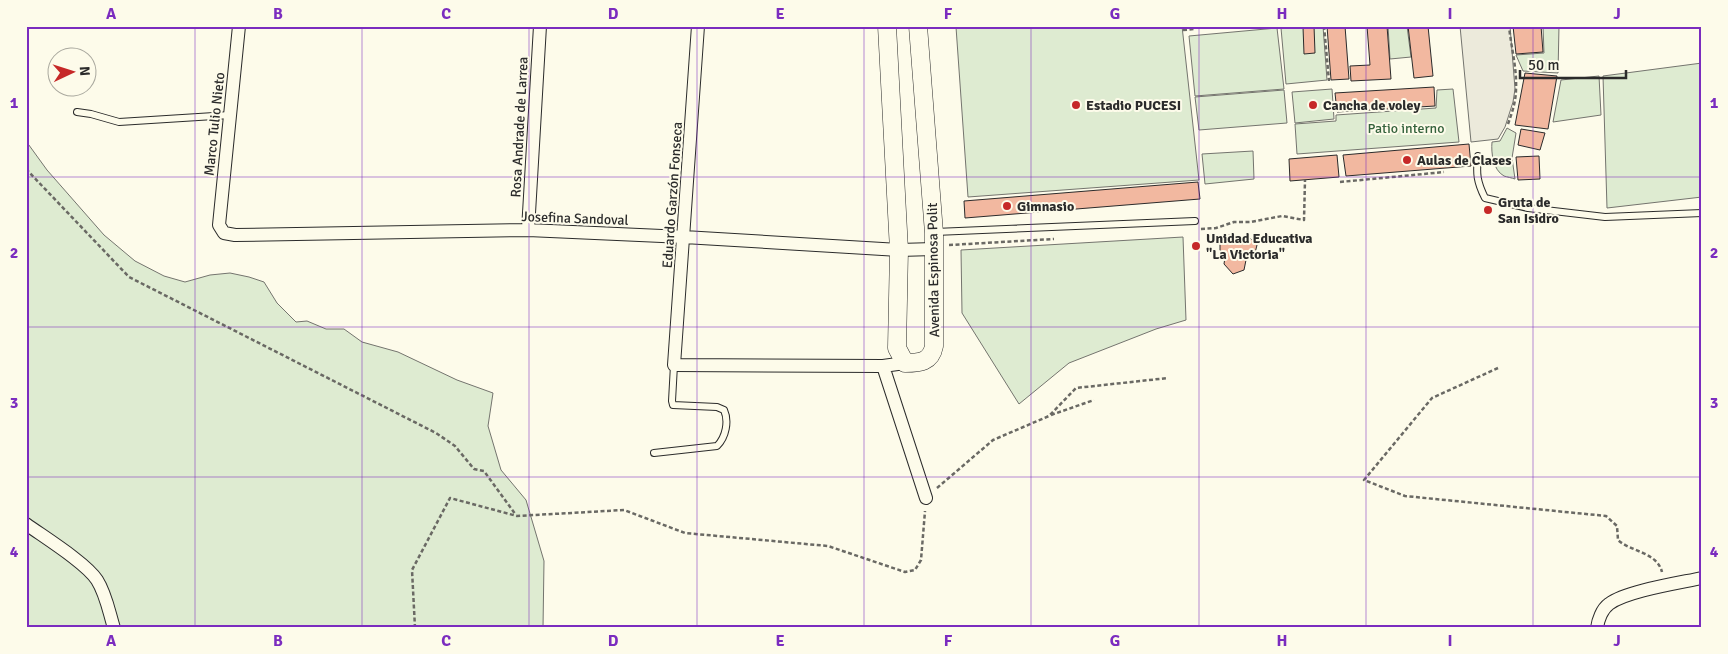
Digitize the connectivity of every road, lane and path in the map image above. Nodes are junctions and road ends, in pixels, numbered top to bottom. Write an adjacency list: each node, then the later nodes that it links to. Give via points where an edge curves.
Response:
1 (239, 26): 12 (street, Marco Tulio Nieto)
2 (540, 26): 21 (street, Rosa Andrade de Larrea)
3 (698, 26): 22 (street, Eduardo Garzón Fonseca)
4 (887, 26): 24 (street)
5 (918, 26): 23 (street, Avenida Espinosa Polit)
6 (1324, 26): 10 (path)
7 (1509, 26): 13 (path, via 1516,88)
8 (1195, 29): 9 (path)
9 (1183, 30)
10 (1329, 81)
11 (77, 112): 12 (lane, via 119,122)
12 (230, 115): 20 (street, Marco Tulio Nieto)
13 (1508, 124)
14 (1478, 156): 18 (lane, via 1476,173 1485,198 1528,208 1605,217)
15 (26, 169): 34 (path, via 129,277 436,433 455,446 474,469 484,471)
16 (1444, 172): 17 (path)
17 (1340, 182)
18 (1702, 213)
19 (1195, 221): 23 (lane)
20 (219, 225): 21 (street, Josefina Sandoval, via 224,233 235,235)
21 (528, 230): 22 (street, Josefina Sandoval)
22 (684, 237): 24 (street, Josefina Sandoval); 26 (street, Eduardo Garzón Fonseca)
23 (934, 241): 24 (street, Josefina Sandoval); 25 (street, Avenida Espinosa Polit, via 933,354 926,360)
24 (900, 250): 25 (street, via 897,348)
25 (905, 364): 27 (street)
26 (674, 365): 27 (street); 32 (lane, via 673,405 724,410 726,428 717,446)
27 (883, 366): 33 (street)
28 (1498, 368): 37 (path, via 1432,398 1364,480 1405,496 1606,516 1617,526 1618,540 1625,547 1650,556 1661,567)
29 (1168, 378): 31 (path, via 1076,388)
30 (1094, 400): 31 (path)
31 (1049, 416): 33 (path, via 994,440)
32 (654, 453)
33 (926, 498): 34 (path, via 921,560 915,570 905,572 828,546 685,532 624,510)
34 (517, 516): 39 (path, via 450,498 412,570)
35 (26, 524): 38 (street, via 87,568 97,579)
36 (1702, 578): 37 (street)
37 (1666, 586): 40 (street, via 1608,604 1598,619)
38 (114, 628)
39 (415, 628)
40 (1597, 628)

